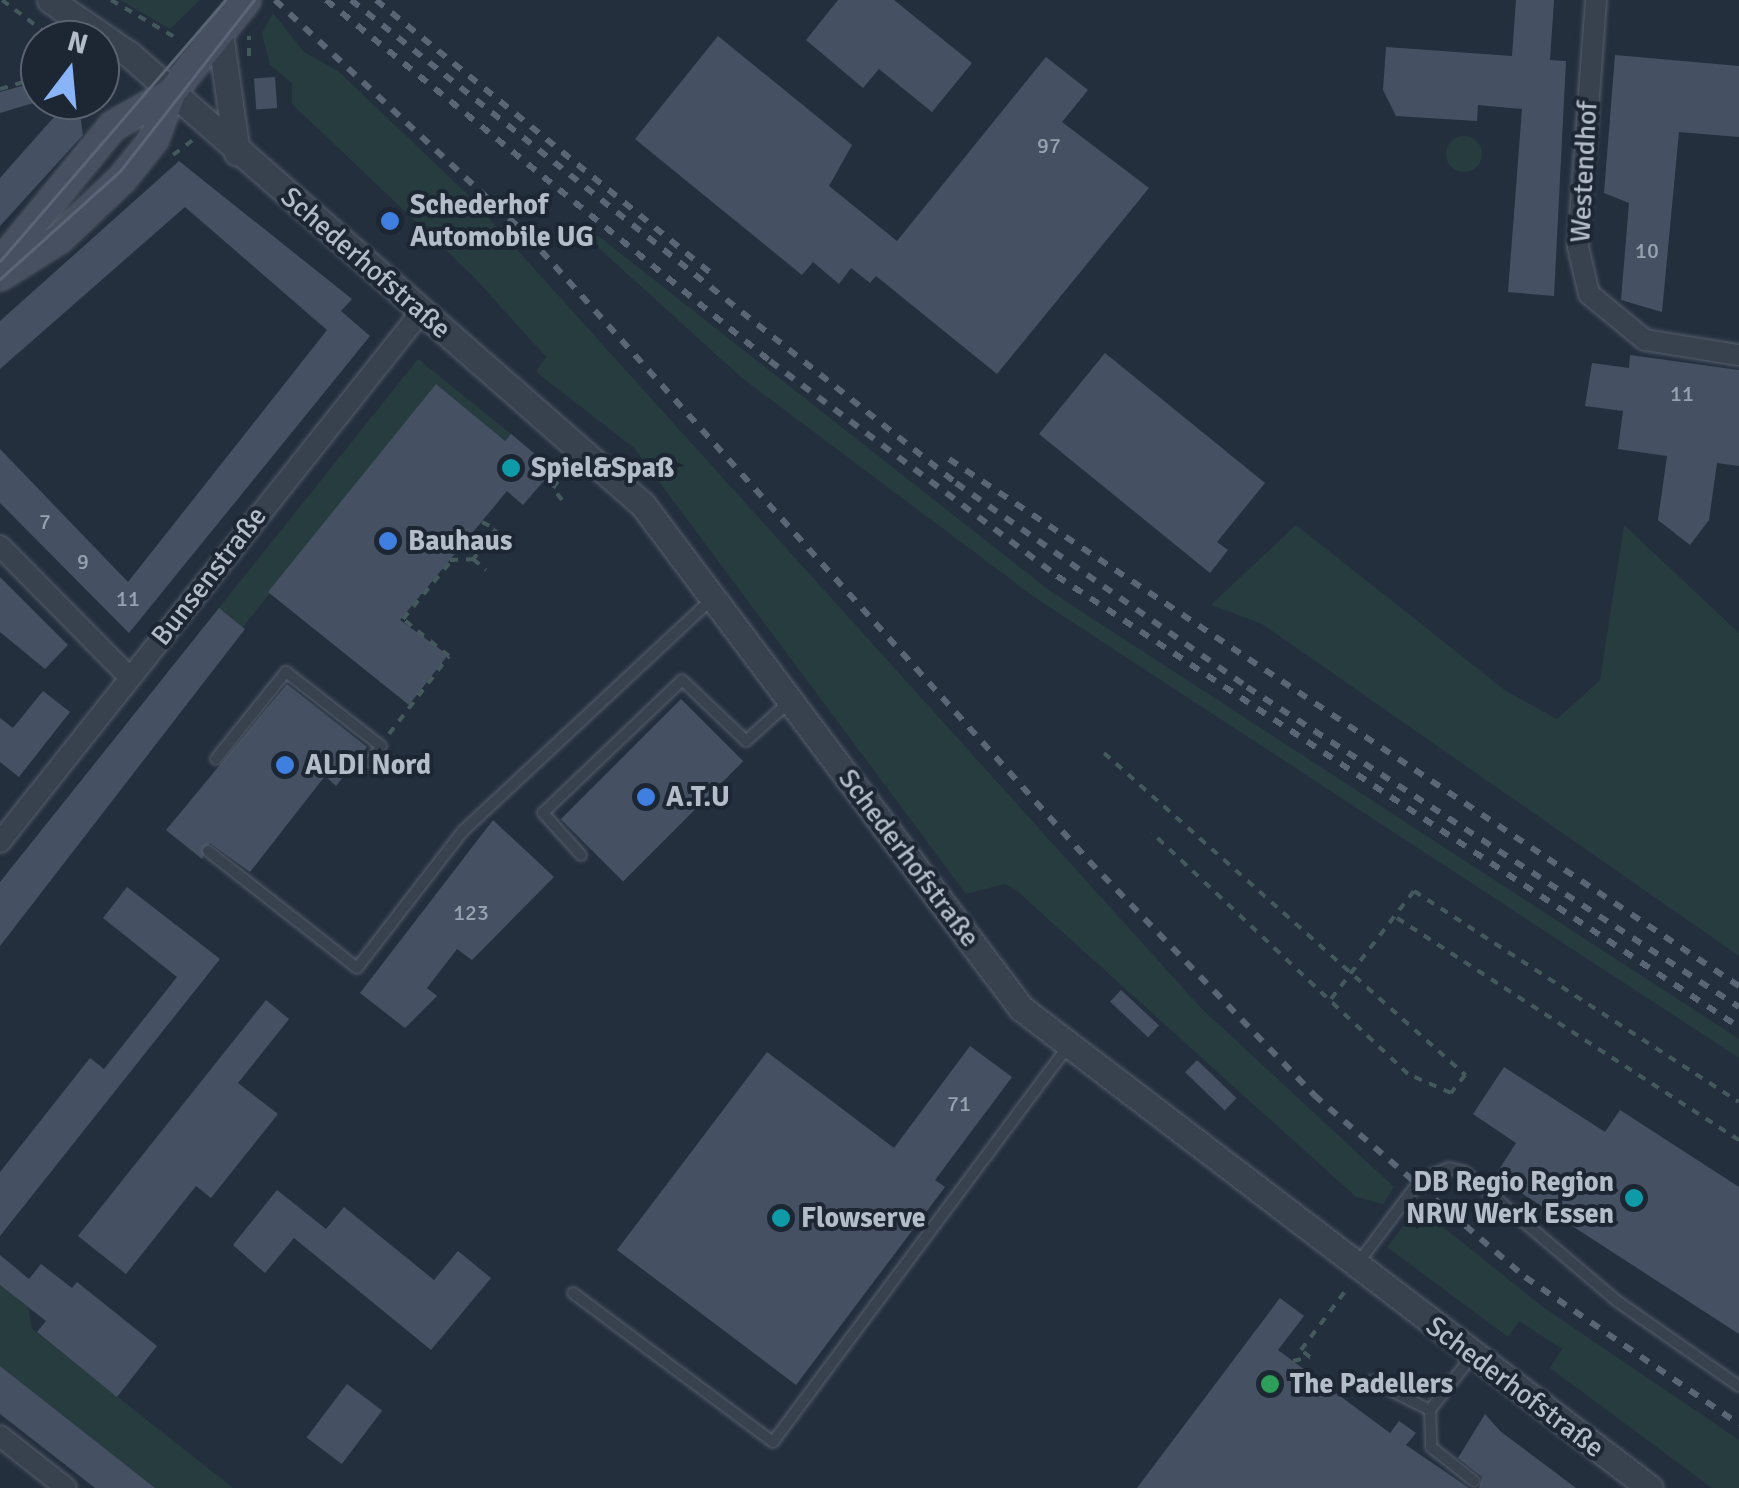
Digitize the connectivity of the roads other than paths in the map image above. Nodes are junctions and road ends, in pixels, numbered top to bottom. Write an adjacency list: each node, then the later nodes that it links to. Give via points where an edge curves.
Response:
1 (50, 0): 5 (street, Schederhofstraße)
2 (246, 0): 4 (main road)
3 (1596, 0): 10 (street, Westendhof, via 1578,247 1584,283 1626,331)
4 (220, 34): 5 (main road); 6 (street)
5 (171, 93): 6 (street, Schederhofstraße); 7 (main road, via 113,126); 8 (main road, via 154,140 123,178 60,238)
6 (237, 154): 9 (street, Schederhofstraße)
7 (0, 264)
8 (0, 276)
9 (421, 312): 12 (street, Schederhofstraße, via 608,470); 13 (street, Bunsenstraße)
10 (1739, 355)
11 (0, 546): 13 (street)
12 (716, 595): 14 (street, Schederhofstraße); 20 (lane, via 463,832 357,968)
13 (128, 676): 18 (street, Bunsenstraße)
14 (792, 700): 21 (lane, via 746,741 682,680 543,813); 22 (street, Schederhofstraße, via 1021,1008)
15 (216, 758): 16 (lane, via 286,672 381,746)
16 (371, 762)
17 (0, 804): 18 (street)
18 (18, 818): 19 (street, Bunsenstraße)
19 (0, 842)
20 (208, 851)
21 (580, 855)
22 (1067, 1048): 23 (street, Schederhofstraße); 24 (lane, via 773,1442)
23 (1357, 1270): 25 (street, Schederhofstraße); 27 (lane, via 1421,1179 1465,1172 1617,1302)
24 (573, 1293)
25 (1472, 1355): 28 (lane); 31 (street, Schederhofstraße)
26 (1372, 1381): 28 (lane)
27 (1739, 1386)
28 (1430, 1410): 30 (lane, via 1431,1446)
29 (0, 1436): 32 (street)
30 (1474, 1481)
31 (1638, 1485)
32 (66, 1488)

